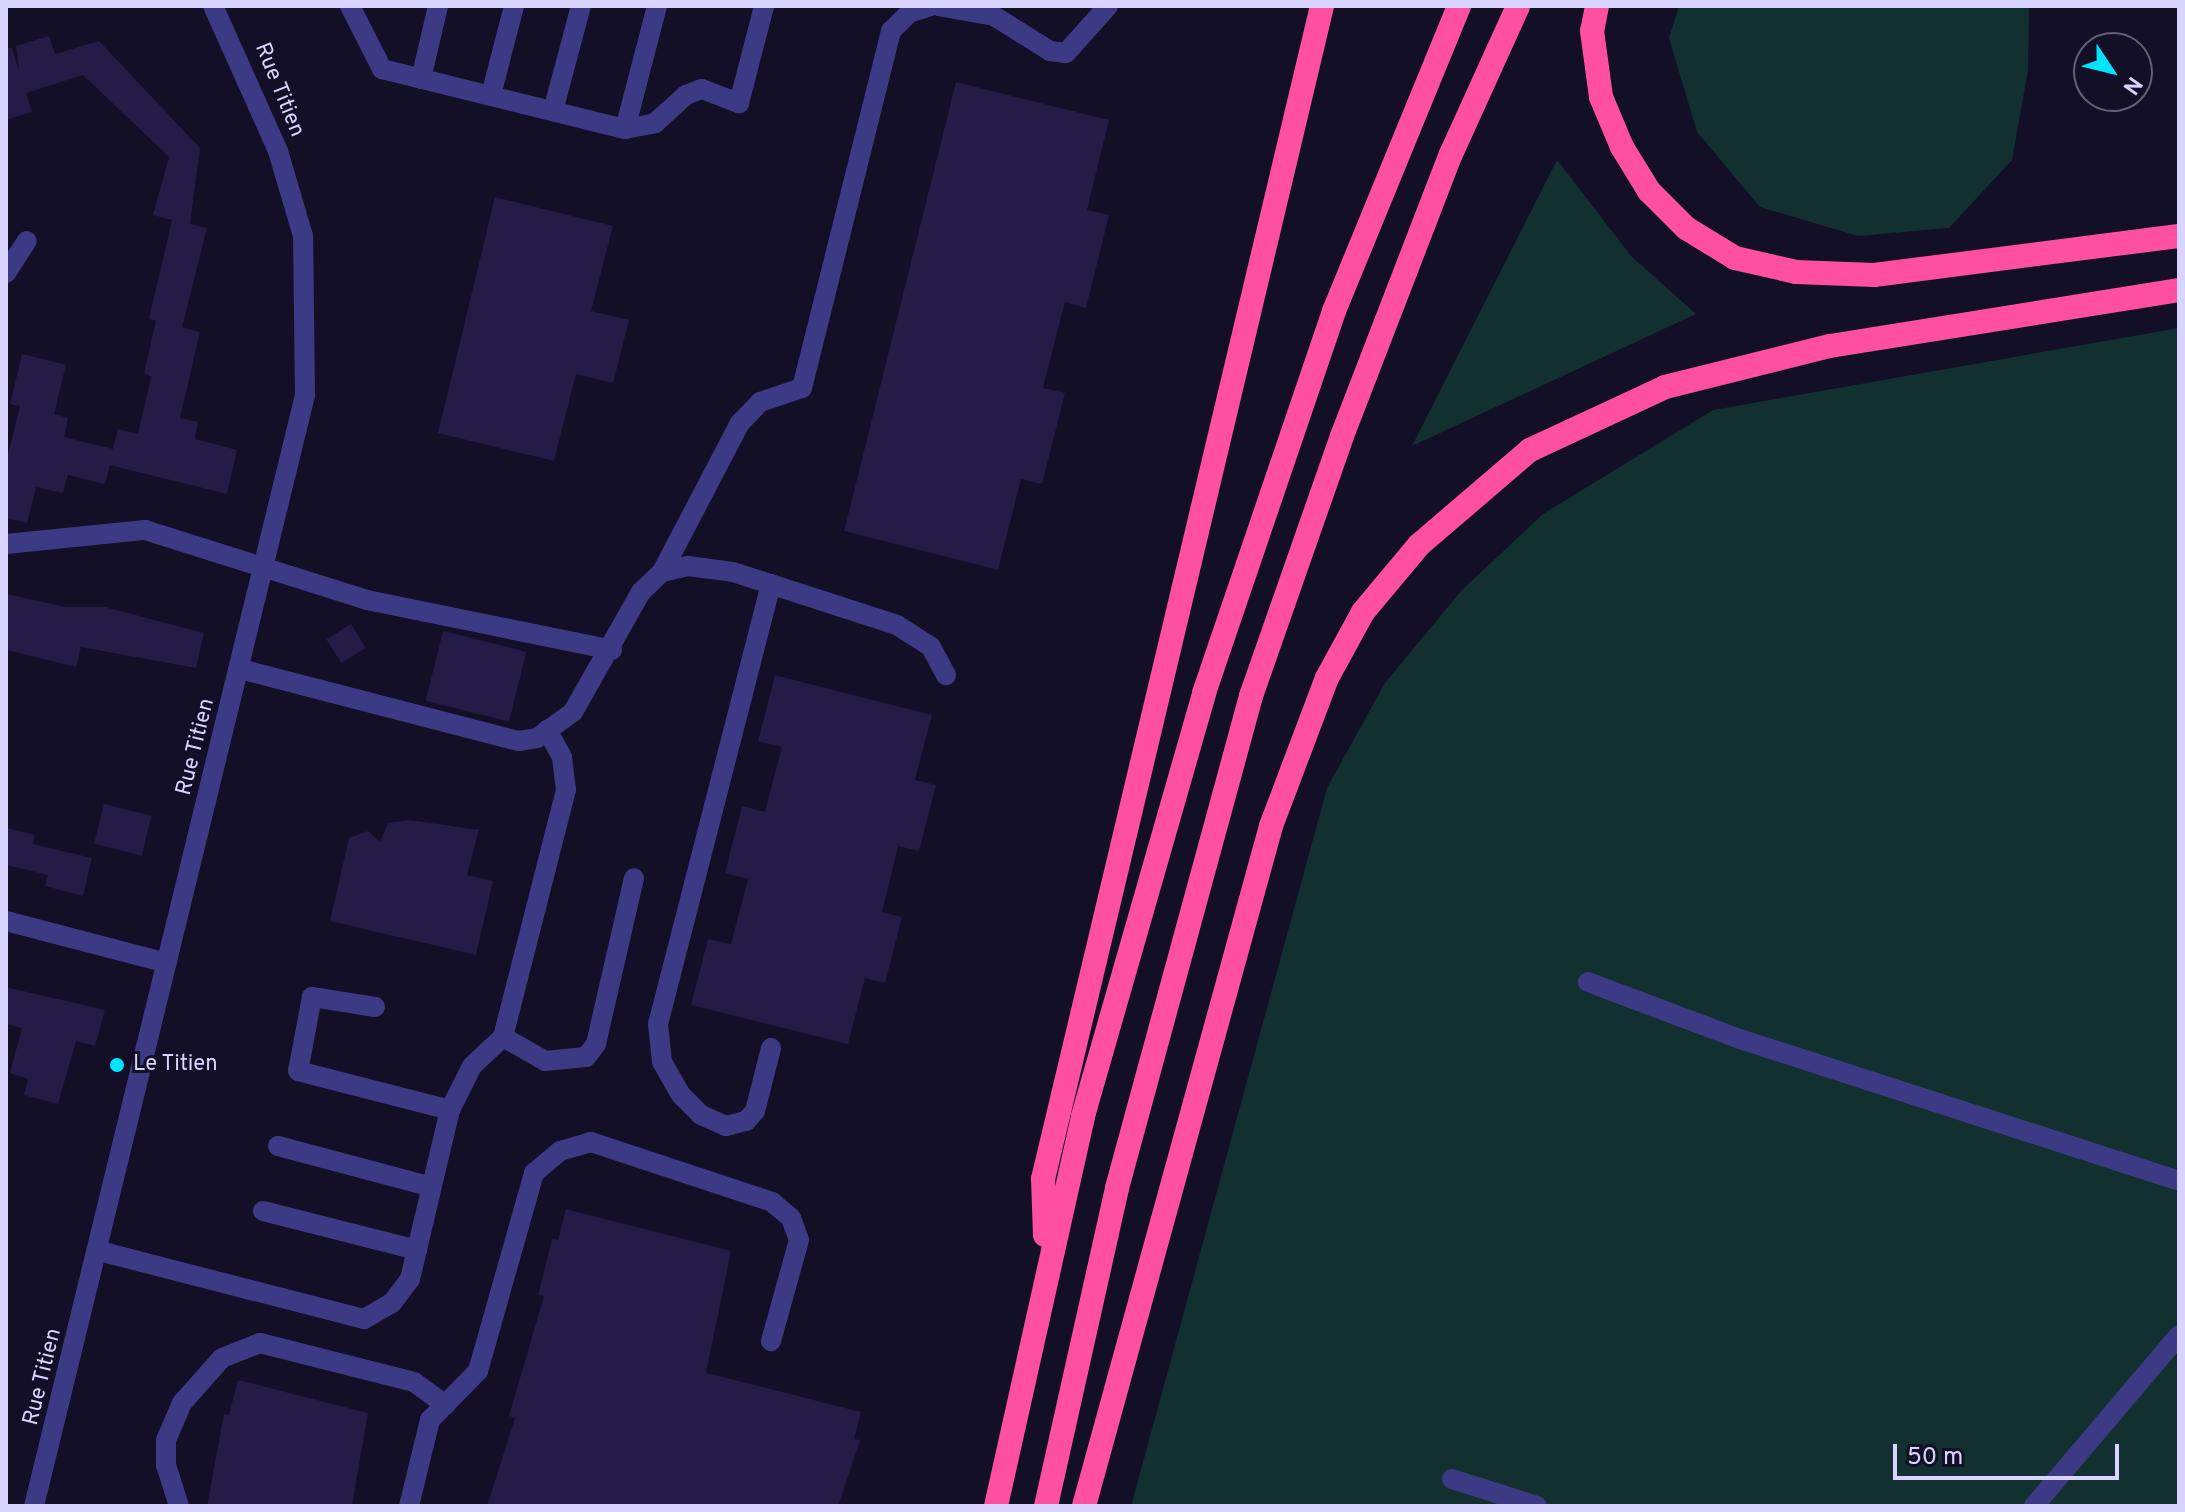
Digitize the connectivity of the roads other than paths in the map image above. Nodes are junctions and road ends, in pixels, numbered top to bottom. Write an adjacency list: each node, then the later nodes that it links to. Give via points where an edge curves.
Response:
1 (213, 6): 25 (street, Rue Titien, via 272,137 303,236 305,395)
2 (438, 6): 16 (street)
3 (514, 6): 17 (street)
4 (581, 6): 18 (street)
5 (657, 6): 19 (street)
6 (764, 6): 19 (street, via 739,103 702,89 686,95 655,123)
7 (930, 6): 14 (street)
8 (938, 6): 9 (street, via 994,16 1050,51 1066,53)
9 (1108, 6)
10 (1322, 6): 46 (highway, via 1043,1179)
11 (1459, 6): 46 (highway, via 1334,311 1204,693 1134,927)
12 (1518, 6): 55 (highway, via 1451,154 1251,696 1117,1188)
13 (1597, 6): 20 (highway, via 1592,31 1601,97 1622,147 1649,191 1686,228 1735,258 1796,272 1874,275)
14 (908, 10): 26 (street, via 891,31 802,388 760,402 740,423)
15 (356, 11): 16 (street, via 382,69)
16 (421, 79): 17 (street)
17 (491, 95): 18 (street)
18 (553, 111): 19 (street)
19 (625, 129)
20 (2179, 236)
21 (27, 241): 22 (street)
22 (6, 273)
23 (2179, 290): 56 (highway, via 1830,346 1665,387 1530,450 1419,545 1363,612 1327,678 1271,826)
24 (6, 544): 25 (street, via 145,530)
25 (267, 565): 28 (street, via 367,600); 29 (street, Rue Titien)
26 (662, 572): 27 (street, via 688,566); 28 (street, via 641,592)
27 (771, 584): 30 (street, via 897,625 931,647); 38 (street, via 658,1024 662,1062 681,1095 701,1115 726,1126 746,1121 755,1111)
28 (612, 650): 31 (street, via 573,712)
29 (240, 669): 31 (street, via 519,741); 34 (street, Rue Titien)
30 (946, 675)
31 (547, 730): 37 (street, via 562,757 566,790)
32 (634, 878): 37 (street, via 596,1044 586,1057 545,1061)
33 (6, 921): 34 (street)
34 (167, 963): 45 (street, Rue Titien)
35 (1588, 982): 41 (street, via 1740,1039)
36 (375, 1007): 39 (street, via 312,997 298,1071)
37 (503, 1037): 39 (street, via 472,1066)
38 (771, 1048)
39 (450, 1110): 42 (street)
40 (278, 1146): 42 (street)
41 (2179, 1181)
42 (432, 1187): 44 (street)
43 (263, 1211): 44 (street)
44 (417, 1250): 45 (street, via 410,1279 392,1303 364,1319)
45 (99, 1251): 51 (street, Rue Titien)
46 (1047, 1265): 54 (highway)
47 (2179, 1335): 58 (street)
48 (771, 1341): 49 (street, via 799,1240 791,1218 772,1202 591,1142 560,1151 534,1173 478,1371)
49 (446, 1405): 52 (street, via 414,1382 260,1343 222,1358 182,1403 166,1440 166,1465); 53 (street, via 430,1420)
50 (1452, 1479): 57 (street)
51 (34, 1506)
52 (179, 1506)
53 (409, 1506)
54 (996, 1506)
55 (1046, 1506)
56 (1084, 1506)
57 (1537, 1506)
58 (2034, 1506)

